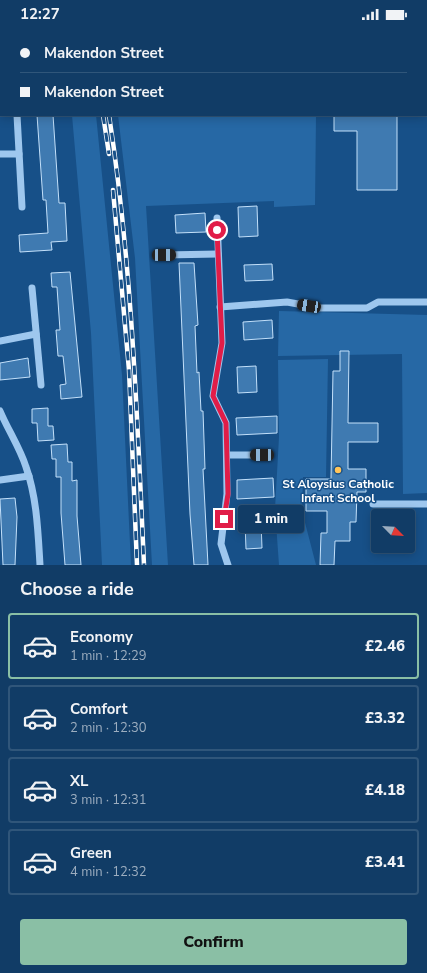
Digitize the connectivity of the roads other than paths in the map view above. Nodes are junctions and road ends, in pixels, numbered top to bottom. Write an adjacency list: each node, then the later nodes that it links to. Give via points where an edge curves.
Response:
1 (17, 116): 3 (street)
2 (0, 154): 3 (street)
3 (19, 154): 4 (street)
4 (22, 207)
5 (217, 218): 6 (street)
6 (218, 254): 7 (street); 10 (street)
7 (164, 255)
8 (32, 288): 11 (street)
9 (427, 302): 10 (street, via 378,302 367,308 320,308 287,302)
10 (220, 307): 15 (street, via 222,343 213,396 226,423)
11 (36, 334): 12 (street); 13 (street)
12 (0, 341)
13 (41, 385)
14 (0, 411): 17 (street)
15 (227, 455): 16 (street); 22 (street, via 228,494 221,544)
16 (262, 455)
17 (29, 476): 18 (street); 21 (street, via 34,494)
18 (0, 480)
19 (373, 504): 20 (street)
20 (427, 504)
21 (40, 565)
22 (228, 565)

